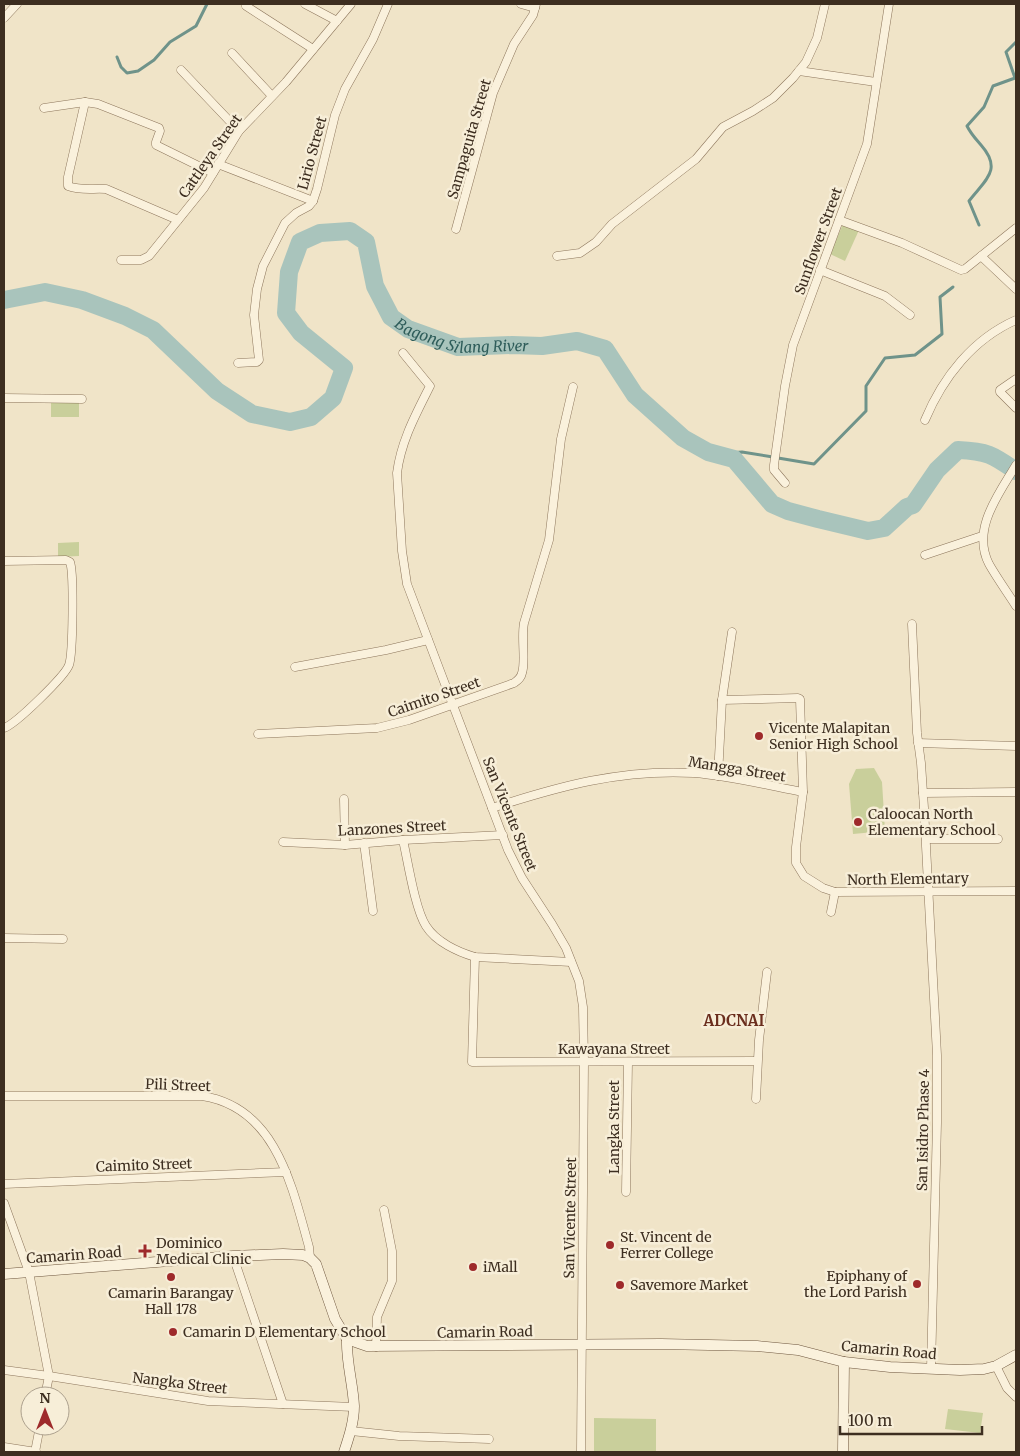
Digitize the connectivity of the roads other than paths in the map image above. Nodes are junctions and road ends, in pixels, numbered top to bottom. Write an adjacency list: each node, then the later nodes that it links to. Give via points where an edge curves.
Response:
1 (17, 4): 10 (street)
2 (304, 4): 11 (street)
3 (350, 4): 11 (street, Cattleya Street)
4 (388, 4): 23 (street, Lirio Street, via 345,89)
5 (520, 4): 9 (street)
6 (825, 4): 15 (street, via 815,44)
7 (889, 4): 16 (street, Sunflower Street)
8 (246, 6): 12 (street)
9 (535, 6): 27 (street, Sampaguita Street, via 493,93)
10 (4, 18)
11 (337, 22): 12 (street, Cattleya Street)
12 (313, 49): 17 (street, Cattleya Street)
13 (232, 53): 17 (street)
14 (181, 70): 20 (street)
15 (799, 71): 16 (street); 28 (street, via 766,103 723,127 696,159 612,224 596,242 580,253)
16 (876, 82): 25 (street, Sunflower Street, via 867,144)
17 (272, 96): 20 (street, Cattleya Street)
18 (85, 102): 19 (street); 22 (street, via 102,105 159,128 156,145); 24 (street, via 68,186 84,190 106,189)
19 (44, 108)
20 (239, 132): 21 (street, Cattleya Street)
21 (218, 164): 22 (street, Cattleya Street); 23 (street)
22 (213, 172): 24 (street, Cattleya Street)
23 (312, 201): 36 (street, Lirio Street, via 286,223 263,266 254,315 258,361)
24 (178, 220): 30 (street, Cattleya Street, via 149,256 141,260)
25 (839, 220): 29 (street, via 902,243 961,270); 31 (street, Sunflower Street)
26 (1016, 228): 29 (street)
27 (456, 229)
28 (557, 256)
29 (981, 256): 32 (street)
30 (121, 260)
31 (820, 270): 33 (street, via 885,296); 44 (street, Sunflower Street, via 793,345 785,386 774,465 774,470)
32 (1016, 289)
33 (910, 315)
34 (1016, 320): 42 (street, via 982,339 969,352 944,384)
35 (403, 353): 51 (street, San Vicente Street, via 430,386 410,426 398,473 407,584)
36 (238, 363)
37 (1016, 379): 41 (street, via 1000,392)
38 (573, 387): 54 (street, Caimito Street, via 561,439 549,540 524,623 523,672 514,683)
39 (4, 398): 40 (street)
40 (82, 399)
41 (1016, 408)
42 (925, 420)
43 (1016, 465): 45 (street, via 990,512)
44 (785, 484)
45 (982, 536): 46 (street); 48 (street, via 988,562)
46 (924, 555)
47 (4, 561): 55 (street, via 70,562 72,652 68,667)
48 (1016, 606)
49 (912, 624): 57 (street, San Isidro Phase 4)
50 (732, 632): 53 (street)
51 (428, 640): 52 (street); 54 (street, San Vicente Street)
52 (295, 667)
53 (722, 700): 59 (street); 60 (street, North Elementary, via 800,699)
54 (454, 705): 56 (street, Caimito Street, via 378,728); 64 (street, San Vicente Street)
55 (4, 728)
56 (258, 734)
57 (918, 743): 58 (street); 62 (street, San Isidro Phase 4)
58 (1016, 746)
59 (718, 776): 60 (street, Mangga Street); 64 (street, Mangga Street, via 673,773 595,779)
60 (803, 792): 73 (street, North Elementary, via 796,863 812,882)
61 (1016, 792): 62 (street)
62 (923, 793): 66 (street, San Isidro Phase 4)
63 (344, 799): 71 (street)
64 (492, 808): 65 (street, San Vicente Street)
65 (503, 835): 68 (street, Lanzones Street); 80 (street, San Vicente Street, via 522,878 552,924)
66 (926, 839): 67 (street); 74 (street, San Isidro Phase 4)
67 (998, 839)
68 (403, 840): 70 (street, Lanzones Street); 79 (street, via 420,912 427,927 439,939)
69 (283, 842): 71 (street, Lanzones Street)
70 (364, 843): 71 (street, Lanzones Street); 75 (street)
71 (345, 845)
72 (1016, 891): 74 (street, North Elementary)
73 (836, 892): 74 (street, North Elementary); 76 (street)
74 (928, 892): 102 (street, San Isidro Phase 4, via 937,1114)
75 (373, 911)
76 (832, 912)
77 (4, 938): 78 (street)
78 (63, 939)
79 (475, 957): 80 (street); 83 (street, Kawayana Street, via 472,1062)
80 (571, 962): 83 (street, San Vicente Street, via 582,1000)
81 (767, 972): 82 (street)
82 (757, 1061): 84 (street, Kawayana Street); 86 (street)
83 (584, 1062): 84 (street, Kawayana Street); 97 (street, San Vicente Street)
84 (628, 1062): 89 (street, Langka Street)
85 (4, 1096): 87 (street, Pili Street, via 217,1098 239,1109 257,1124 270,1140)
86 (756, 1099)
87 (286, 1172): 88 (street, Caimito Street); 93 (street, Pili Street)
88 (4, 1184)
89 (626, 1192)
90 (4, 1203): 94 (street)
91 (384, 1210): 98 (street, via 392,1251 392,1281 377,1317)
92 (233, 1256): 93 (main road, Camarin Road, via 294,1254); 94 (main road, Camarin Road); 107 (street)
93 (310, 1258): 96 (main road, via 320,1272 335,1319)
94 (28, 1272): 95 (main road, Camarin Road); 104 (street)
95 (4, 1274)
96 (347, 1339): 98 (main road, Camarin Road); 108 (main road)
97 (581, 1345): 98 (main road, Camarin Road); 100 (main road, Camarin Road, via 775,1347); 115 (street, San Vicente Street)
98 (376, 1346)
99 (1016, 1355): 101 (main road, Camarin Road)
100 (844, 1362): 102 (main road, Camarin Road); 116 (main road)
101 (996, 1366): 102 (main road, Camarin Road, via 972,1370); 106 (street, via 1007,1388)
102 (931, 1369)
103 (4, 1370): 104 (street, Nangka Street)
104 (49, 1376): 105 (street); 107 (street, Nangka Street, via 208,1401)
105 (47, 1386)
106 (1016, 1397)
107 (284, 1404): 108 (street, Nangka Street)
108 (354, 1407): 109 (main road)
109 (351, 1431): 111 (street); 114 (main road)
110 (38, 1436): 113 (street)
111 (489, 1439)
112 (4, 1447): 113 (street)
113 (36, 1452)
114 (344, 1452)
115 (581, 1452)
116 (843, 1452)

